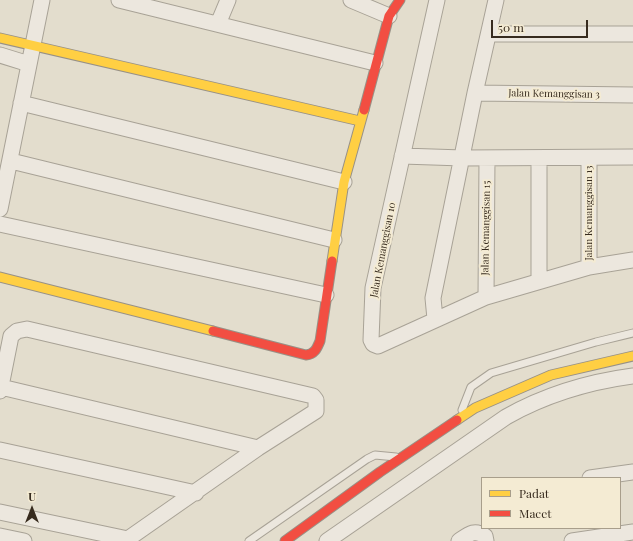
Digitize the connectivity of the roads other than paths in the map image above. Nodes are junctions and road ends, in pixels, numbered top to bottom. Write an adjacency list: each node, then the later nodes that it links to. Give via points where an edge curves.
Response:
1 (42, 0): 13 (street)
2 (119, 0): 9 (street)
3 (228, 0): 9 (street)
4 (351, 0): 8 (street)
5 (400, 0): 8 (street)
6 (437, 0): 21 (street, Jalan Kemanggisan 10)
7 (496, 0): 10 (street)
8 (389, 16): 15 (street)
9 (218, 24): 15 (street)
10 (489, 34): 11 (street); 17 (street)
11 (633, 34)
12 (0, 38): 13 (street)
13 (33, 45): 16 (street); 20 (street)
14 (0, 55): 16 (street)
15 (375, 63): 20 (street)
16 (29, 64): 19 (street)
17 (475, 93): 18 (street, Jalan Kemanggisan 3); 23 (street)
18 (633, 95)
19 (21, 103): 27 (street); 28 (street)
20 (360, 121): 28 (street)
21 (402, 156): 23 (street); 38 (street, Jalan Kemanggisan 10, via 373,288 371,340 378,346)
22 (633, 157): 26 (street)
23 (463, 158): 24 (street); 38 (street, via 433,298)
24 (487, 158): 25 (street); 37 (street, Jalan Kemanggisan 15)
25 (540, 158): 26 (street); 35 (street)
26 (589, 158): 33 (street, Jalan Kemanggisan 13)
27 (11, 160): 29 (street); 31 (street)
28 (344, 182): 31 (street)
29 (0, 210)
30 (0, 224): 36 (street)
31 (334, 240): 36 (street)
32 (633, 260): 33 (street)
33 (589, 267): 35 (street)
34 (0, 277): 36 (street, via 306,355 316,352 320,341)
35 (539, 280): 37 (street)
36 (326, 295)
37 (486, 297): 38 (street)
38 (435, 319)
39 (633, 333): 43 (lane, via 491,373 471,387)
40 (633, 356): 43 (street, via 551,375 475,408)
41 (633, 376): 54 (street, via 612,379 533,402 506,417)
42 (0, 389): 44 (street); 44 (street, via 11,336 17,330 27,329 313,396 316,400 316,411)
43 (460, 418): 46 (street)
44 (258, 448): 49 (street)
45 (0, 450): 49 (street)
46 (401, 458): 57 (lane, via 375,455 367,459); 58 (street)
47 (633, 472): 48 (street)
48 (597, 477)
49 (196, 493): 56 (street)
50 (0, 512): 56 (street)
51 (570, 529): 61 (street)
52 (633, 532): 62 (street)
53 (0, 536): 55 (street)
54 (335, 538)
55 (19, 540)
56 (127, 540)
57 (249, 541)
58 (286, 541)
59 (459, 541): 60 (street, via 471,532 478,532 485,536)
60 (486, 541)
61 (565, 541)
62 (572, 541)

